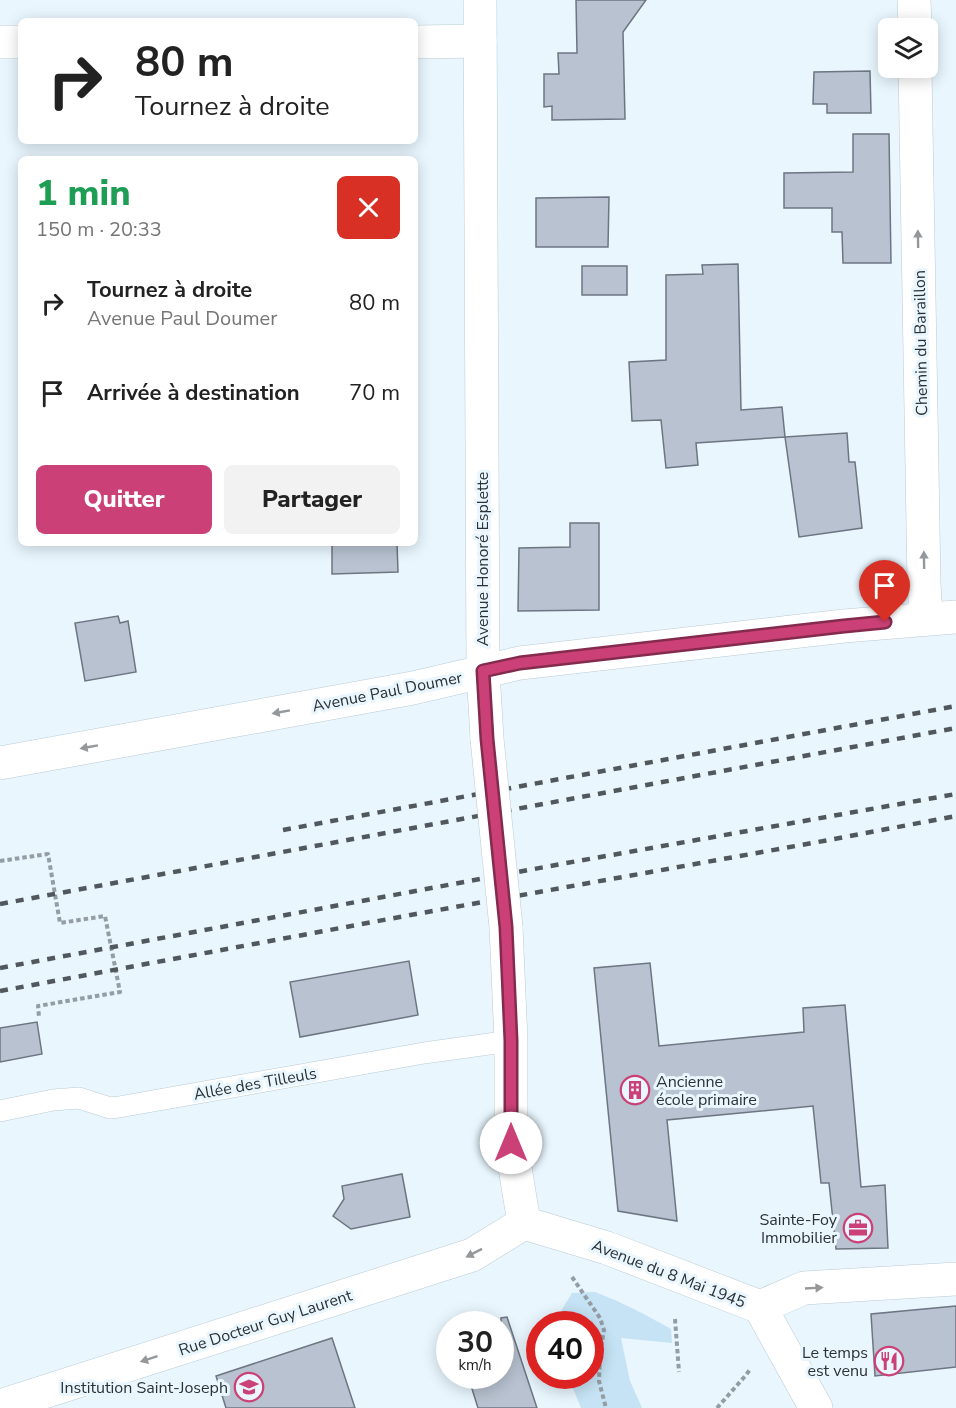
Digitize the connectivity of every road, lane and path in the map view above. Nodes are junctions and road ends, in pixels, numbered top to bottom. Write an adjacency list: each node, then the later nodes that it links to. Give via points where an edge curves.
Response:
1 (480, 0): 4 (street, Avenue Honoré Esplette)
2 (914, 0): 3 (street)
3 (915, 18)
4 (480, 41): 7 (street); 10 (street, Avenue Honoré Esplette)
5 (0, 42): 6 (street)
6 (18, 42)
7 (418, 42)
8 (915, 78): 9 (street, Chemin du Baraillon, one-way to 8, via 924,583)
9 (941, 618): 10 (street, Avenue Paul Doumer, via 542,660)
10 (483, 671): 11 (street, Avenue Paul Doumer, one-way to 11, via 435,684); 14 (street, Avenue Honoré Esplette, bridge, via 506,927)
11 (0, 763)
12 (0, 861): 13 (path, via 48,854 60,923 105,916 120,992 38,1006)
13 (39, 1017)
14 (511, 1041): 15 (lane, Allée des Tilleuls, via 119,1107 79,1098); 16 (street, Avenue Honoré Esplette, via 511,1143)
15 (0, 1111)
16 (524, 1223): 19 (street, Avenue du 8 Mai 1945, via 607,1248); 23 (street, Rue Docteur Guy Laurent, one-way to 23, via 472,1255)
17 (572, 1277): 24 (path, via 604,1330 599,1381)
18 (956, 1279): 19 (street, Avenue du 8 Mai 1945, one-way to 18, via 804,1288)
19 (760, 1307): 26 (street)
20 (675, 1319): 22 (path)
21 (751, 1368): 25 (path)
22 (679, 1372)
23 (0, 1406)
24 (606, 1408)
25 (717, 1408)
26 (816, 1408)

